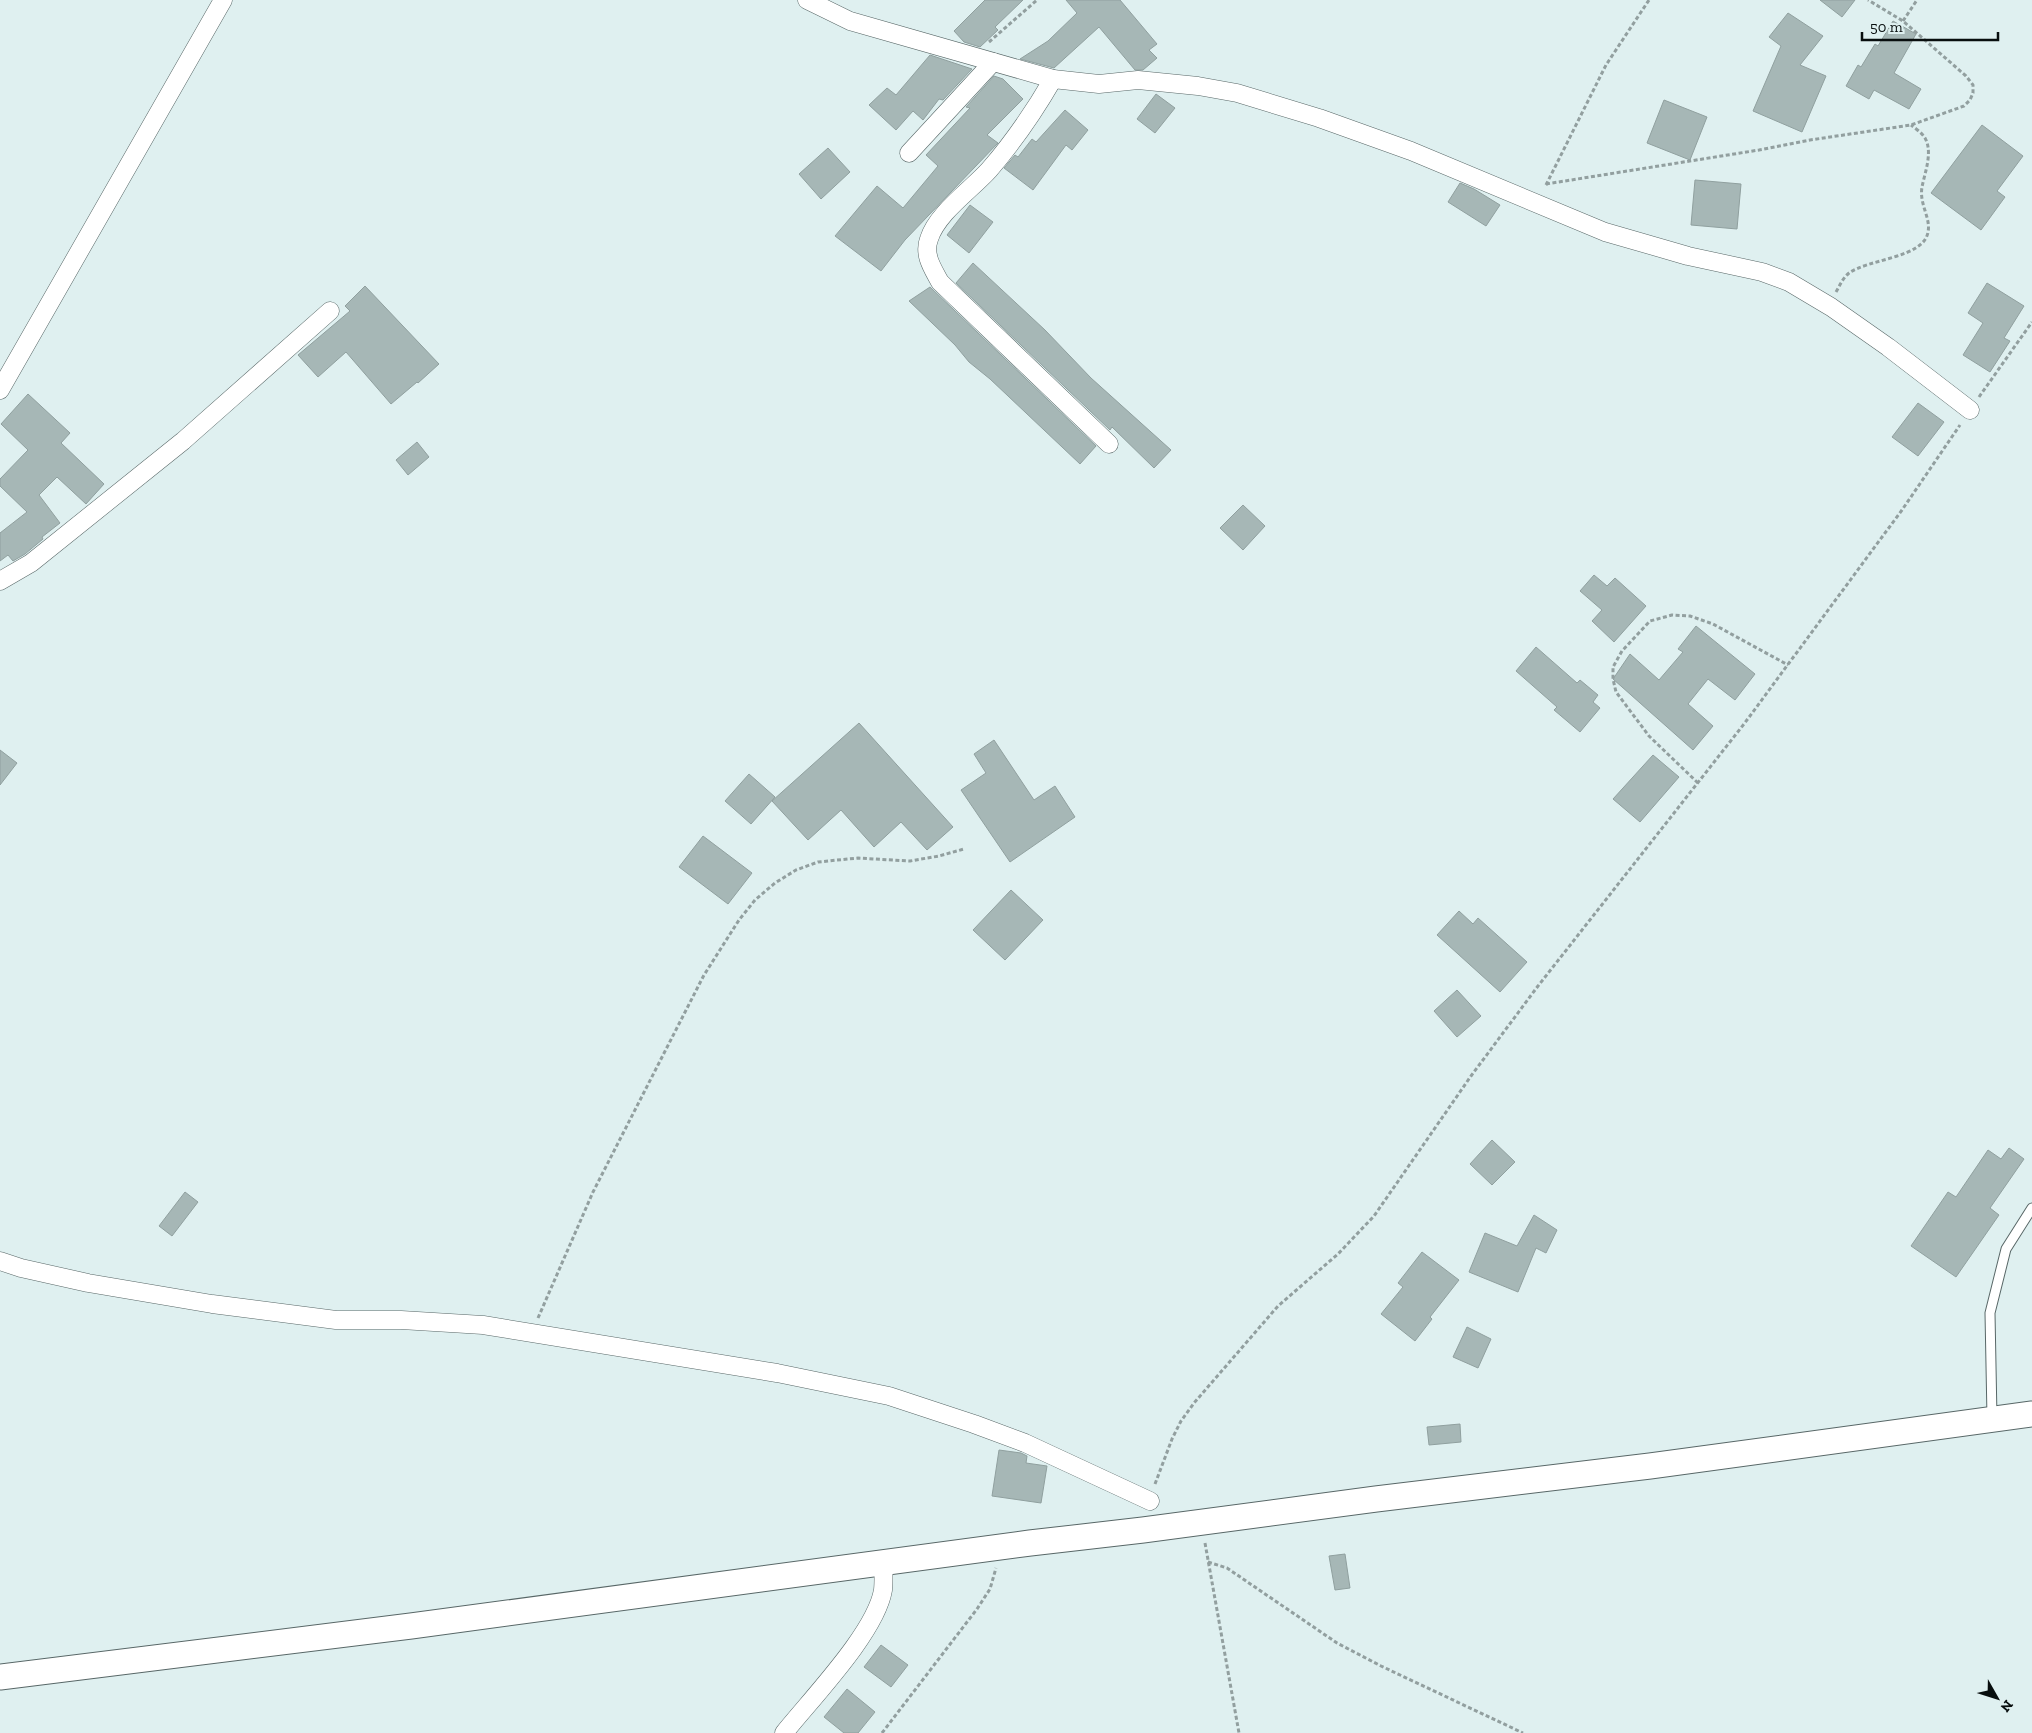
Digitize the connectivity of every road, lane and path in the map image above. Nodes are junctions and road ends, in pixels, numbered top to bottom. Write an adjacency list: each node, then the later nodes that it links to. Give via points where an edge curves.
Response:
1 (223, 0): 18 (street)
2 (807, 0): 8 (street, via 850,20)
3 (1037, 0): 8 (path)
4 (1649, 0): 13 (path, via 1606,66)
5 (1868, 0): 7 (path)
6 (1917, 0): 7 (path)
7 (1902, 21): 11 (path, via 1953,63 1973,85 1973,93 1964,106)
8 (973, 57): 9 (street)
9 (993, 62): 10 (street); 12 (street)
10 (1053, 79): 14 (street, via 1099,84 1138,80 1237,93 1411,151); 20 (street, via 1022,130 988,171 942,217 929,239 927,251 940,282)
11 (1911, 124): 13 (path); 15 (path, via 1925,138 1929,153 1921,200 1929,231 1926,240 1905,254 1850,272)
12 (908, 153)
13 (1546, 184): 14 (path)
14 (1537, 203): 15 (street, via 1605,232 1688,256 1762,272 1789,282)
15 (1831, 306): 19 (street)
16 (330, 311): 21 (street, via 182,441 31,563)
17 (2032, 322): 19 (path)
18 (0, 390)
19 (1970, 410): 22 (path, via 1902,510)
20 (1109, 444)
21 (0, 581)
22 (1788, 665): 23 (path); 23 (path, via 1713,624 1690,616 1672,615 1650,621 1622,651 1613,666 1616,692 1649,736)
23 (1698, 783): 30 (path, via 1538,986 1374,1216 1338,1254 1278,1306 1194,1403 1172,1439)
24 (964, 849): 27 (path, via 918,860 858,858 818,862 796,870 755,900 704,975 594,1192)
25 (2032, 1208): 29 (lane, via 2006,1249 1990,1313)
26 (0, 1261): 27 (street, via 88,1283 212,1304 336,1320 483,1325)
27 (532, 1333): 30 (street, via 777,1373 889,1396 1025,1443)
28 (2032, 1414): 29 (main road)
29 (1992, 1419): 31 (main road)
30 (1150, 1500)
31 (1201, 1522): 32 (main road); 33 (path)
32 (1000, 1548): 34 (main road); 37 (path, via 990,1589)
33 (1208, 1562): 38 (path); 39 (path, via 1227,1568 1337,1643)
34 (884, 1563): 35 (main road); 36 (street, via 883,1590 874,1616)
35 (0, 1677)
36 (784, 1733)
37 (882, 1733)
38 (1239, 1733)
39 (1523, 1733)

